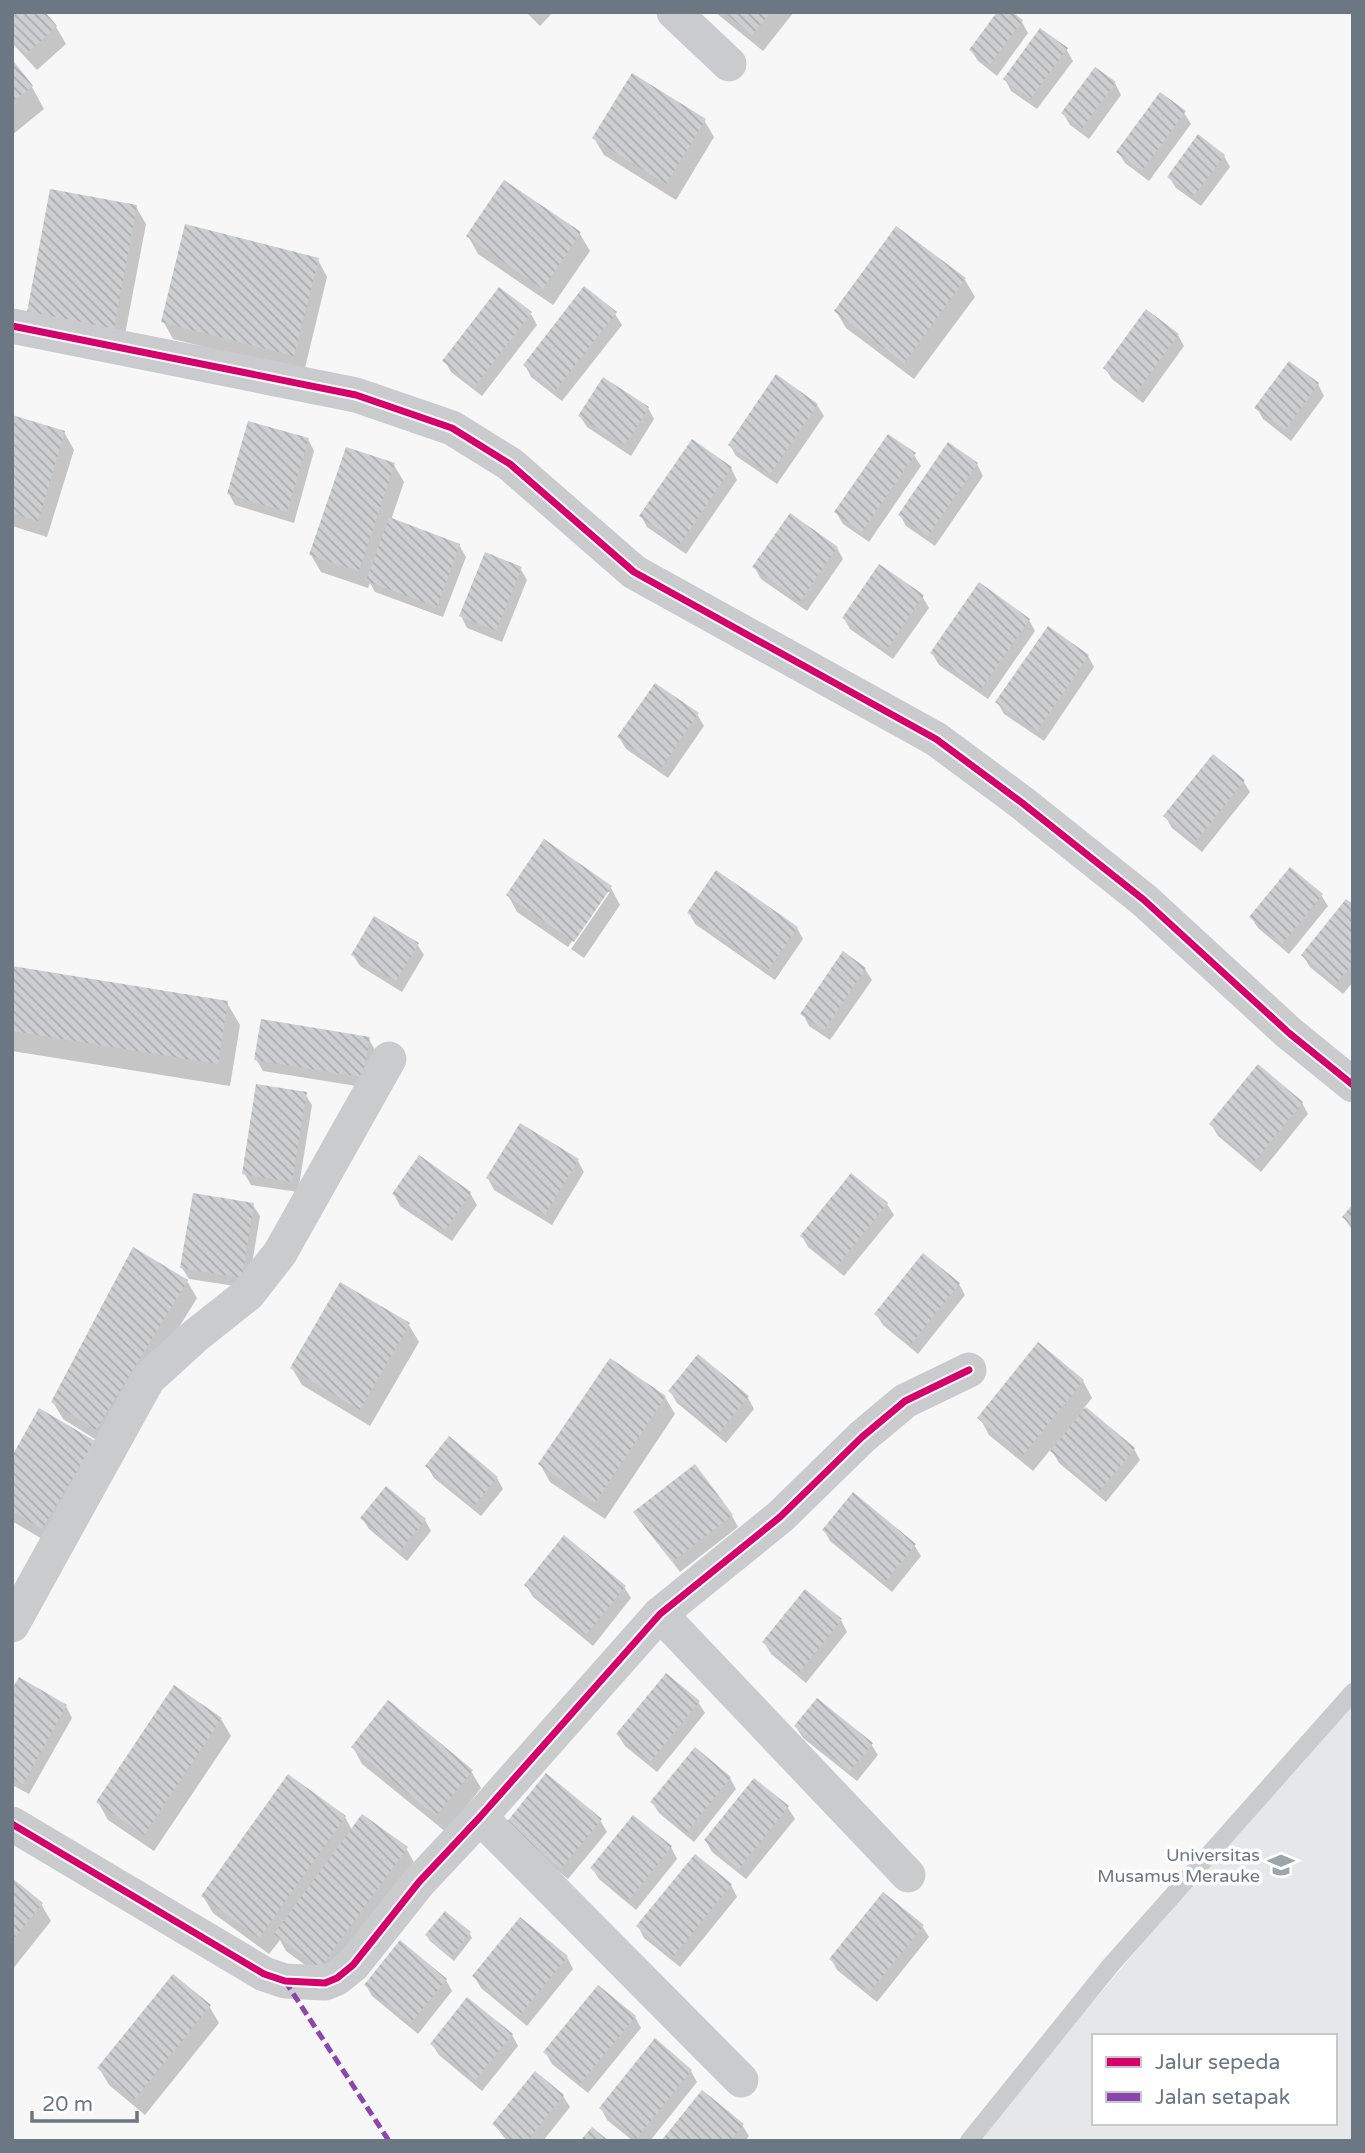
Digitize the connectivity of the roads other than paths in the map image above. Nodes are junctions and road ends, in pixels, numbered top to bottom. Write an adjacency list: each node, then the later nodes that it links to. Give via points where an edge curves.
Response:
1 (674, 12): 2 (street)
2 (729, 64)
3 (12, 326): 5 (street, via 356,395 452,428 510,464 635,572 947,747 1144,900)
4 (389, 1059): 8 (street, via 280,1252 248,1294 148,1379)
5 (1353, 1085)
6 (969, 1370): 7 (street, via 905,1401 780,1517)
7 (660, 1614): 10 (street); 12 (street)
8 (12, 1625)
9 (1353, 1692): 14 (lane, via 1111,1966)
10 (480, 1817): 11 (street, via 419,1882 353,1965 325,1983 307,1984 264,1974); 13 (street)
11 (12, 1824)
12 (908, 1875)
13 (741, 2080)
14 (969, 2141)

